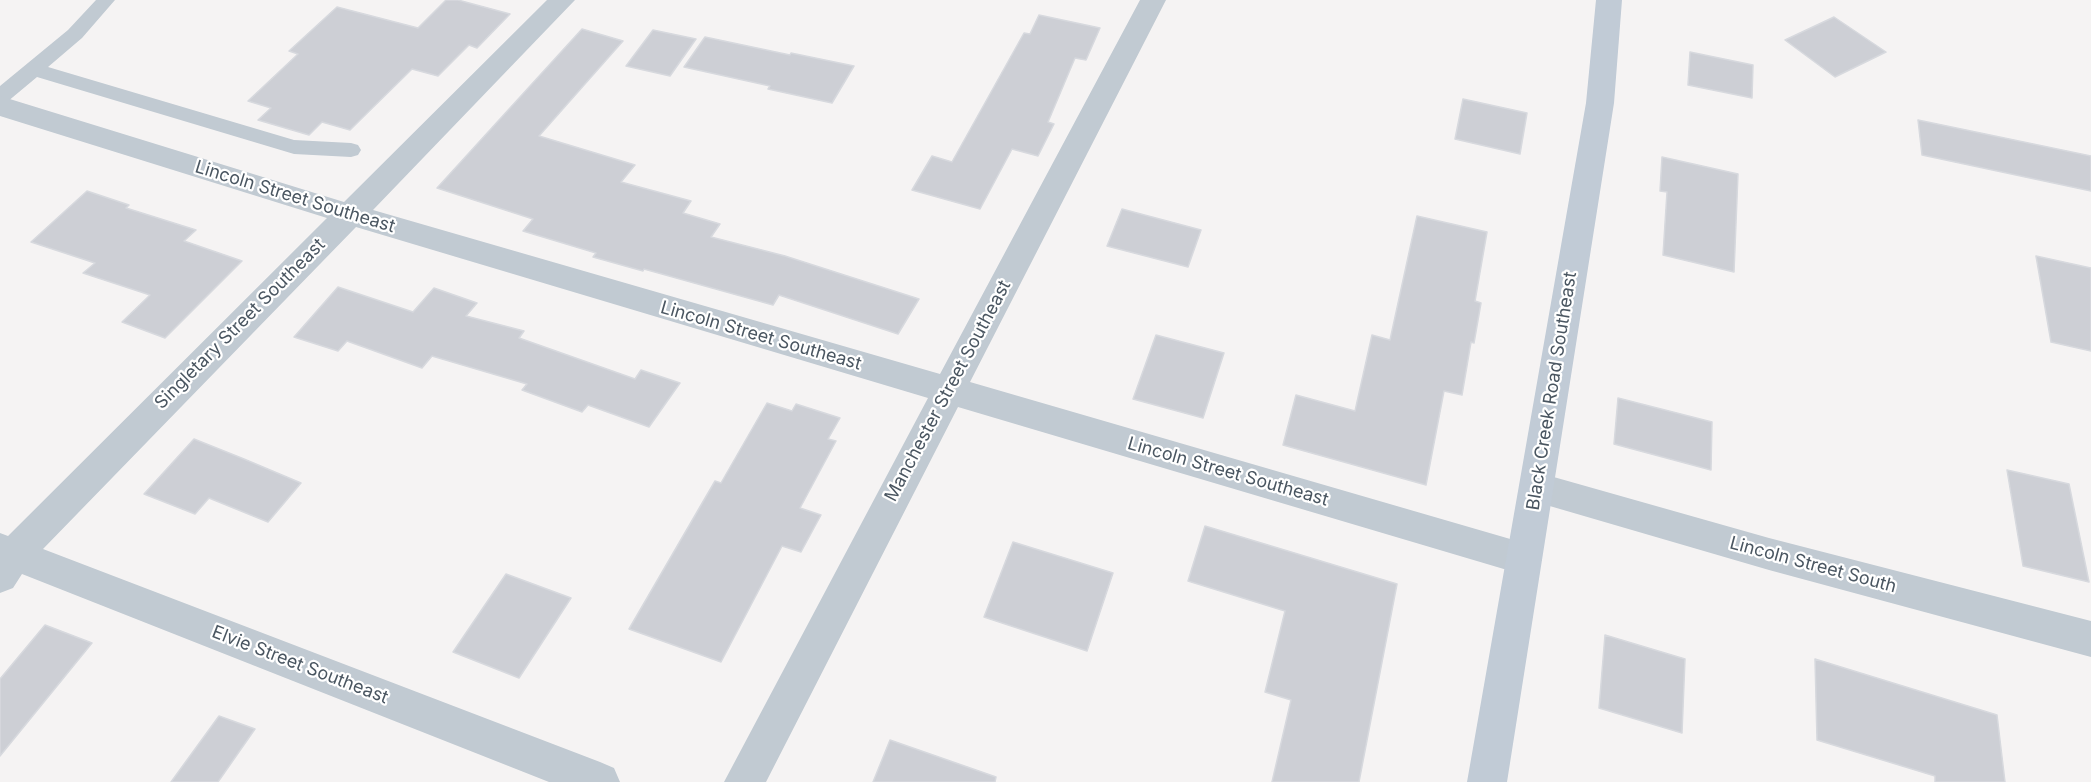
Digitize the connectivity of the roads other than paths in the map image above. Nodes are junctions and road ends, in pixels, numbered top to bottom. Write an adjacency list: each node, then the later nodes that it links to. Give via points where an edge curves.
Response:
1 (106, 0): 5 (lane, via 75,34)
2 (562, 0): 9 (street, Singletary Street Southeast)
3 (1153, 0): 10 (street, Manchester Street Southeast)
4 (1608, 0): 11 (street, Black Creek Road Southeast, via 1600,103)
5 (33, 69): 6 (lane); 8 (lane, via 294,147)
6 (0, 97)
7 (0, 106): 9 (street, Lincoln Street Southeast)
8 (351, 150)
9 (349, 214): 10 (street, Lincoln Street Southeast); 13 (street, Singletary Street Southeast)
10 (948, 391): 12 (street, Lincoln Street Southeast); 16 (street, Manchester Street Southeast)
11 (1536, 487): 12 (street, Black Creek Road Southeast); 14 (street, Lincoln Street South, via 1769,554)
12 (1524, 559): 17 (street, Black Creek Road Southeast)
13 (5, 560): 15 (street, Elvie Street Southeast)
14 (2091, 639)
15 (600, 782)
16 (744, 782)
17 (1487, 782)

